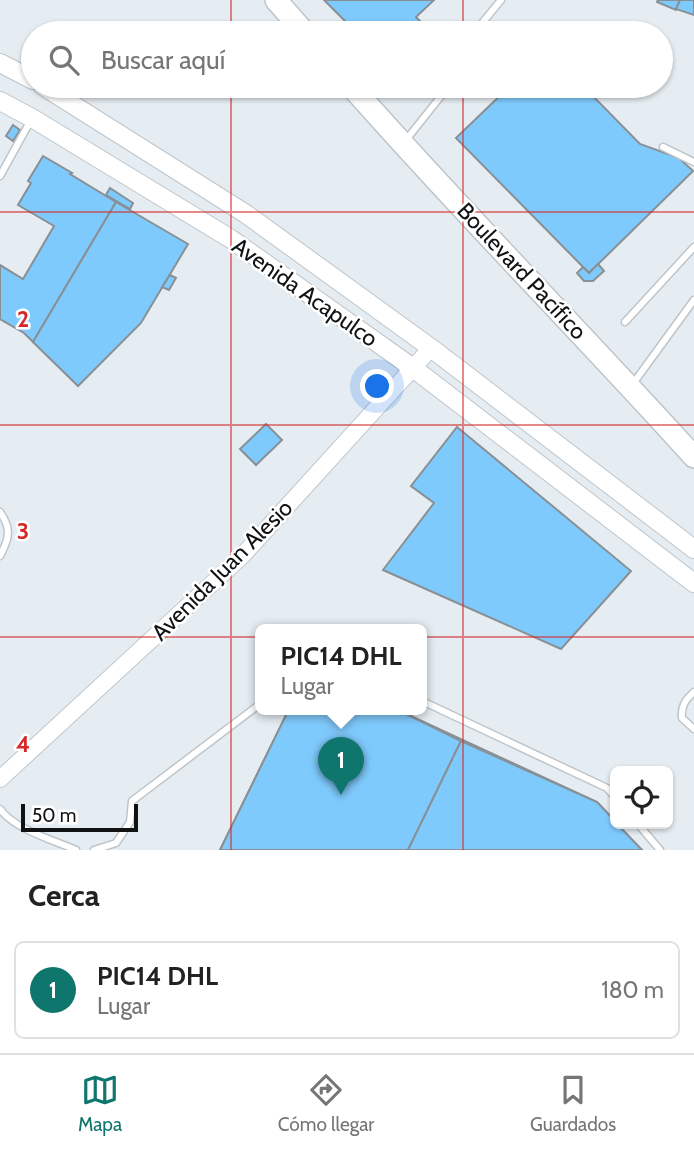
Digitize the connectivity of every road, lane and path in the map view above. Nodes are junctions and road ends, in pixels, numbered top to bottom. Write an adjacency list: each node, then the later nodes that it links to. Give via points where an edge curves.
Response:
1 (276, 0): 3 (main road)
2 (501, 0): 4 (lane)
3 (294, 21)
4 (484, 21)
5 (0, 63): 6 (main road)
6 (21, 74)
7 (62, 98): 19 (main road, Avenida Acapulco, via 246,214)
8 (361, 98): 12 (main road, Boulevard Pacífico)
9 (439, 98): 12 (lane)
10 (0, 101): 11 (main road, Avenida Acapulco)
11 (32, 118): 15 (lane); 20 (main road, Avenida Acapulco, via 231,239)
12 (402, 145): 21 (main road, Boulevard Pacífico)
13 (663, 147): 14 (lane)
14 (694, 162)
15 (0, 176)
16 (694, 247): 18 (lane)
17 (694, 300): 21 (lane)
18 (625, 322)
19 (431, 348): 20 (street, Avenida Juan Alesio); 24 (main road, Avenida Acapulco)
20 (412, 368): 26 (main road, Avenida Acapulco); 31 (street, Avenida Juan Alesio, via 242,556)
21 (631, 387): 22 (main road, Boulevard Pacífico)
22 (694, 457)
23 (0, 512): 25 (lane, via 9,536)
24 (694, 549)
25 (0, 556)
26 (694, 583)
27 (694, 692): 30 (lane, via 681,708 682,718)
28 (427, 703): 32 (lane)
29 (255, 709): 36 (lane, via 131,801 130,822 116,843)
30 (694, 729)
31 (0, 779)
32 (610, 791)
33 (0, 808): 35 (lane, via 6,817 36,834)
34 (642, 829): 37 (lane)
35 (76, 850)
36 (94, 850)
37 (660, 850)

